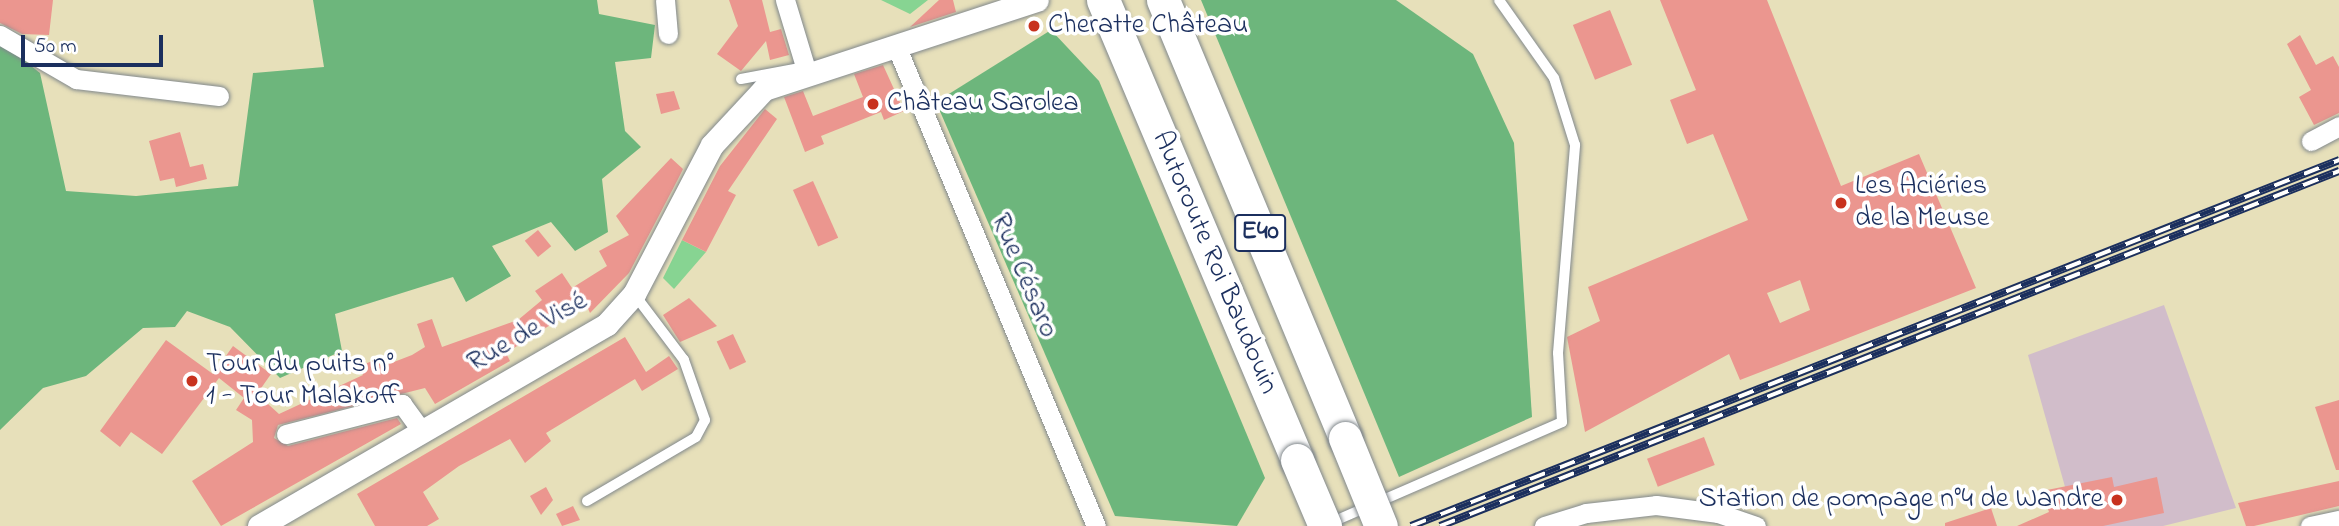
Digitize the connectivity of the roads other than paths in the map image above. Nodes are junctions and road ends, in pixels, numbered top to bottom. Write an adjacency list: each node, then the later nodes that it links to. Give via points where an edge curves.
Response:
1 (665, 0): 7 (street)
2 (785, 0): 10 (street)
3 (1037, 0): 9 (street, Rue de Visé)
4 (1103, 0): 23 (highway, Autoroute Roi Baudouin / E40, bridge)
5 (1499, 0): 23 (lane, via 1554,78 1575,145 1558,353 1562,422)
6 (1169, 14): 24 (highway, Autoroute Roi Baudouin / E40, bridge)
7 (668, 34)
8 (0, 35): 12 (street, via 76,79)
9 (897, 48): 10 (street, Rue de Visé); 22 (street, Rue Césaro)
10 (806, 70): 11 (lane, via 768,69); 15 (street, Rue de Visé, via 764,89 712,145)
11 (741, 79)
12 (219, 96)
13 (2339, 126): 14 (street)
14 (2311, 141)
15 (634, 294): 16 (street, Rue de Visé, via 607,324); 18 (lane, via 684,360 705,420 696,437)
16 (421, 430): 17 (street, via 402,404); 19 (street, Rue de Visé)
17 (286, 434)
18 (587, 501)
19 (282, 520): 21 (street, Rue de Visé)
20 (2339, 520): 27 (street)
21 (259, 526)
22 (1096, 526)
23 (1323, 526)
24 (1381, 526)
25 (1544, 526): 26 (street, via 1586,513 1656,505 1718,513)
26 (1756, 526)
27 (2310, 526)

